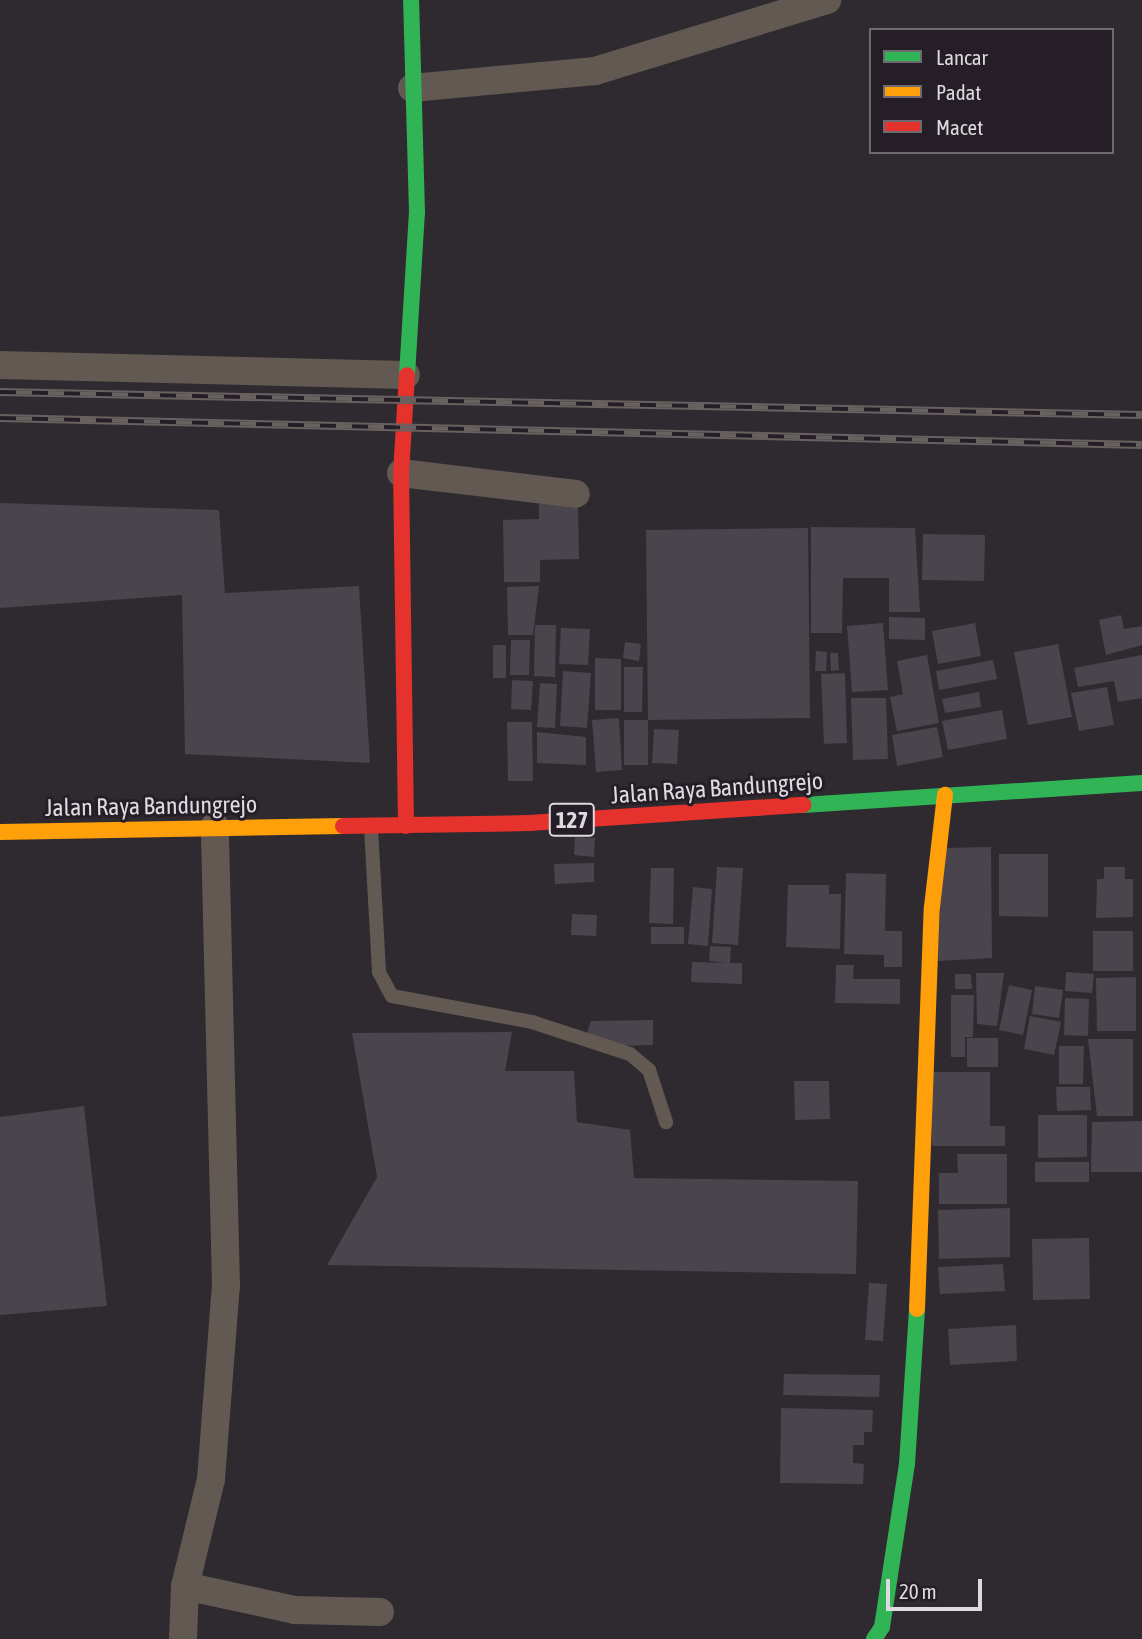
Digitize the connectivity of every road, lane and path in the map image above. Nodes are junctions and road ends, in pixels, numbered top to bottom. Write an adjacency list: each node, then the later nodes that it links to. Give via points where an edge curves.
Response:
1 (411, 0): 3 (street)
2 (827, 0): 3 (street, via 595,71)
3 (412, 88): 5 (street, via 417,212)
4 (0, 365): 5 (street)
5 (406, 375): 6 (street)
6 (401, 473): 7 (street); 12 (street)
7 (576, 494)
8 (1142, 783): 9 (street, Jalan Raya Bandungrejo / 127)
9 (945, 795): 12 (street, Jalan Raya Bandungrejo / 127); 18 (street, via 932,907 927,1169 908,1464 882,1626)
10 (215, 826): 11 (street, Jalan Raya Bandungrejo / 127); 13 (street, Jalan Raya Bandungrejo / 127); 15 (street, via 225,1300 211,1479)
11 (371, 826): 12 (street, Jalan Raya Bandungrejo / 127); 14 (lane, via 379,972 392,996 532,1022 630,1054 649,1070)
12 (406, 826)
13 (0, 832)
14 (666, 1122)
15 (185, 1586): 16 (street, via 295,1610); 17 (street)
16 (380, 1612)
17 (183, 1639)
18 (874, 1639)

